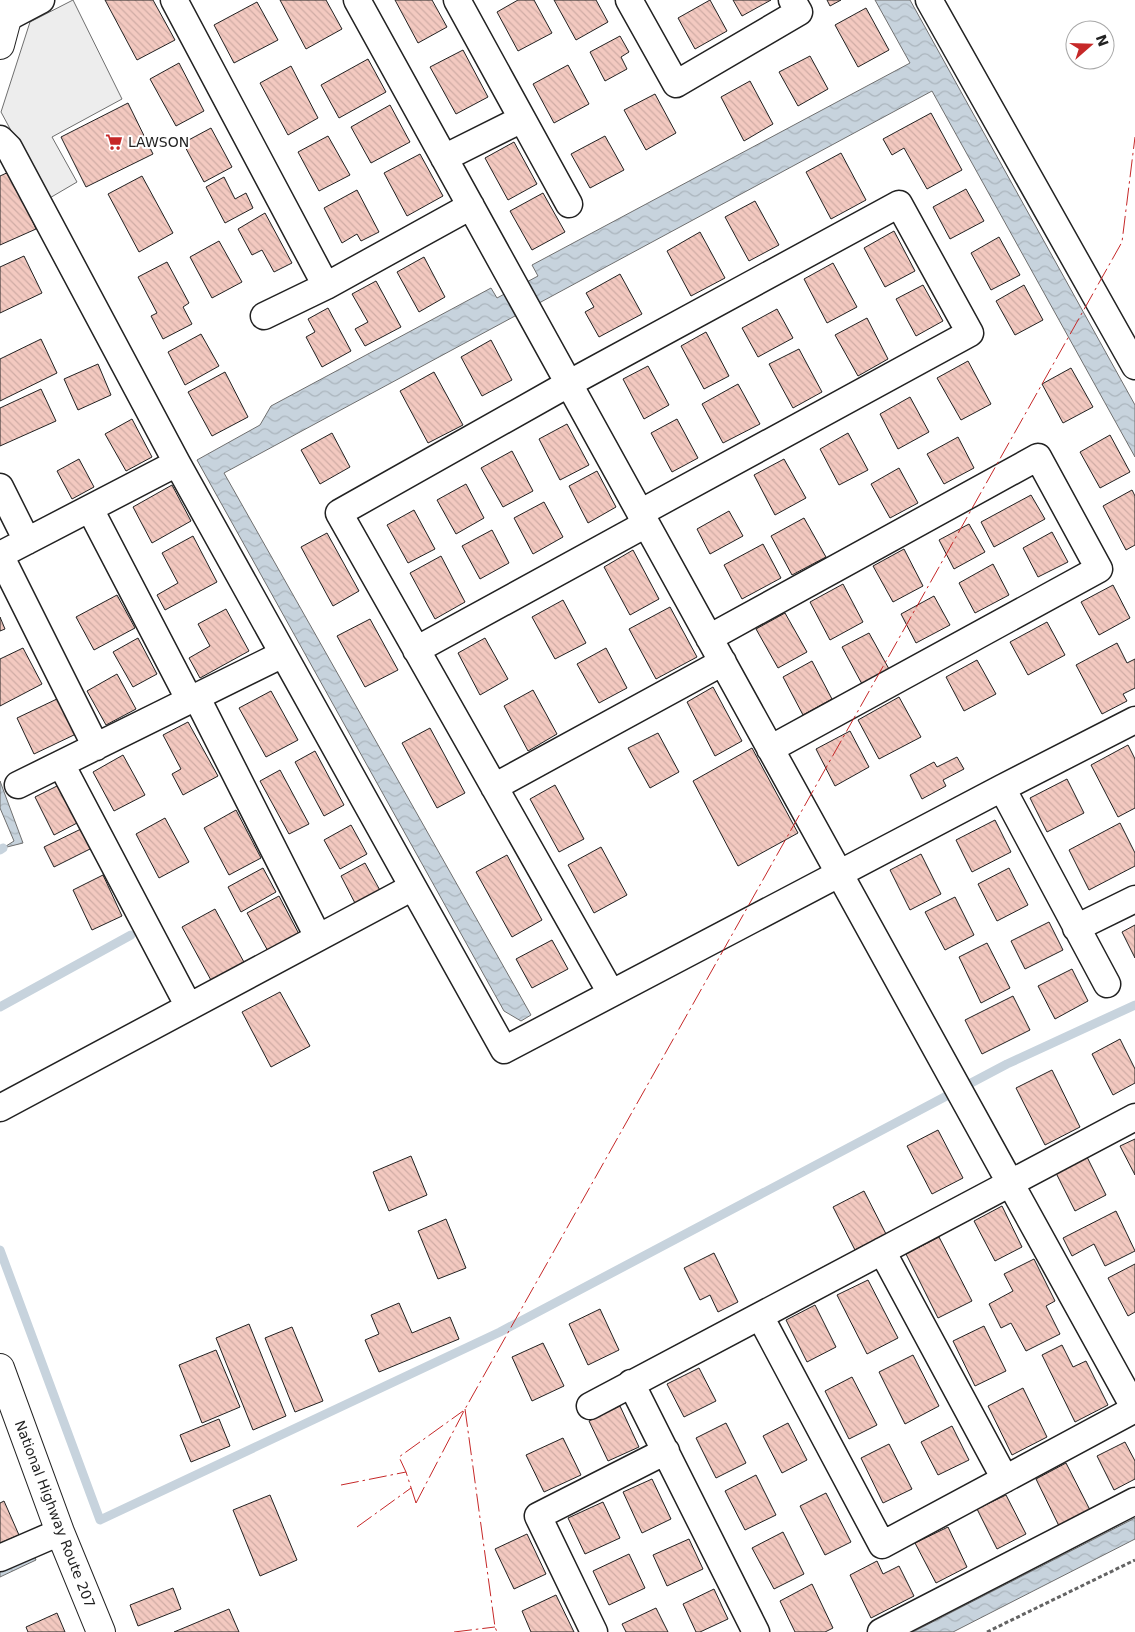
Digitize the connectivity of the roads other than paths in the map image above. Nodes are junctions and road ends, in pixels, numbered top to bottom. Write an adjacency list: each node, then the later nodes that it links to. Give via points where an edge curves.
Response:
1 (41, 0): 8 (street)
2 (174, 0): 15 (street)
3 (357, 0): 12 (street)
4 (457, 0): 10 (street)
5 (628, 0): 6 (street, via 676,84 799,12)
6 (792, 0)
7 (929, 0): 17 (street)
8 (9, 9): 9 (highway)
9 (0, 45)
10 (522, 119): 12 (street); 13 (street)
11 (0, 139): 19 (street, via 8,148)
12 (444, 158): 14 (street)
13 (569, 204)
14 (471, 206): 15 (street); 18 (street)
15 (326, 286): 16 (street)
16 (264, 316)
17 (1135, 366)
18 (568, 384): 22 (street); 22 (street, via 899,204 970,333); 26 (street, via 339,513)
19 (177, 463): 21 (street); 27 (street)
20 (0, 488): 23 (street)
21 (90, 509): 23 (street); 29 (street)
22 (643, 518): 25 (street); 26 (street)
23 (27, 541): 24 (street)
24 (0, 555): 31 (street)
25 (709, 638): 28 (street); 32 (street, via 1038,458 1043,466 1099,569)
26 (416, 650): 35 (street)
27 (283, 654): 29 (street); 38 (street)
28 (722, 662): 32 (street); 35 (street)
29 (193, 700): 31 (street); 41 (street)
30 (1135, 720): 36 (street)
31 (96, 747): 33 (street)
32 (770, 749): 37 (street)
33 (61, 764): 34 (street); 44 (street)
34 (18, 785)
35 (494, 787): 43 (street)
36 (1002, 788): 37 (street); 40 (street)
37 (840, 874): 43 (street); 47 (street)
38 (413, 888): 41 (street); 43 (street, via 504,1050)
39 (1135, 899): 40 (street)
40 (1076, 928): 42 (street)
41 (318, 937): 44 (street)
42 (1107, 984)
43 (611, 993)
44 (189, 1007): 45 (street)
45 (0, 1108)
46 (1135, 1117): 47 (street)
47 (1010, 1183): 48 (street); 53 (street)
48 (882, 1251): 49 (street); 56 (street)
49 (760, 1316): 51 (street); 56 (street, via 882,1545)
50 (0, 1368): 54 (highway, National Highway Route 207)
51 (631, 1384): 52 (street); 55 (street)
52 (590, 1406)
53 (1135, 1409): 56 (street)
54 (7, 1413): 58 (highway, National Highway Route 207)
55 (666, 1451): 61 (street, via 538,1516); 62 (street)
56 (1005, 1479)
57 (1135, 1501): 63 (street)
58 (60, 1532): 59 (street); 60 (highway, National Highway Route 207)
59 (0, 1558)
60 (101, 1632)
61 (594, 1632)
62 (756, 1632)
63 (881, 1632)

